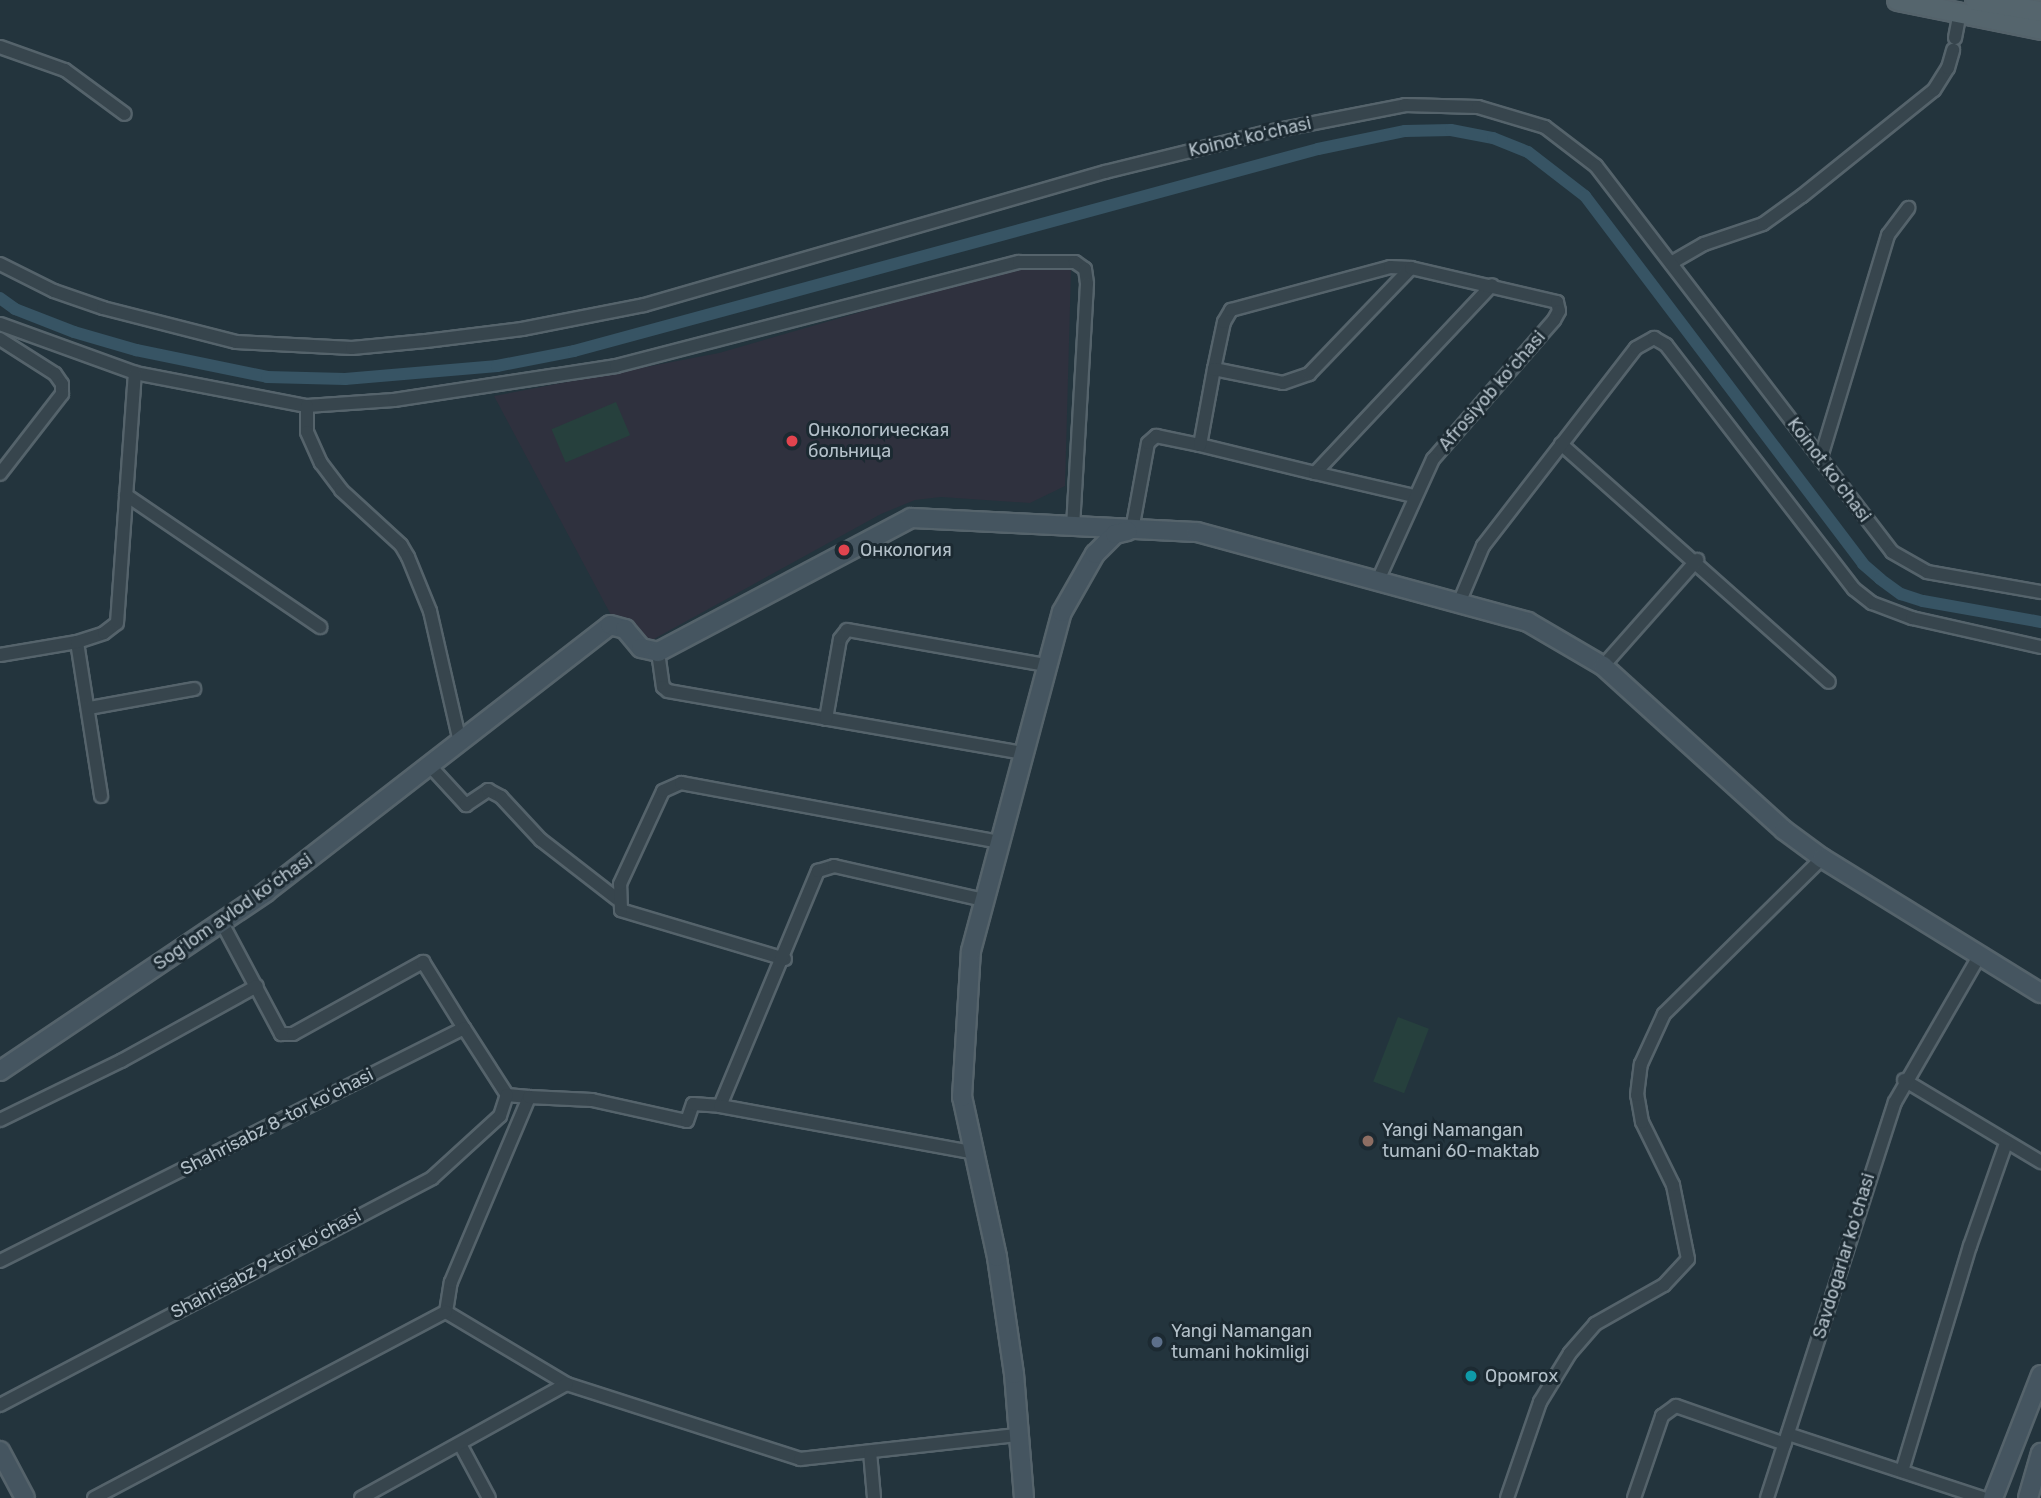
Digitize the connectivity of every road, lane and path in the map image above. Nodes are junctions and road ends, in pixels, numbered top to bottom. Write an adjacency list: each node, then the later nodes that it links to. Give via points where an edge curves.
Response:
1 (1897, 0): 4 (main road)
2 (1975, 0): 3 (main road)
3 (2041, 11)
4 (1960, 13): 5 (main road); 9 (street, via 1948,68 1934,90 1763,224 1704,244)
5 (2041, 29)
6 (0, 47): 7 (street, via 65,70)
7 (125, 114)
8 (1908, 208): 20 (street, via 1888,236)
9 (1671, 263): 10 (street, Koinot koʻchasi, via 1597,166 1565,139 1518,116 1478,107 1417,104 1376,109 1105,172 574,320 426,341 317,348 236,342 54,291); 20 (street, Koinot koʻchasi)
10 (0, 264)
11 (1411, 268): 12 (street, Afrosiyob koʻchasi); 15 (street, via 1309,374 1283,383); 15 (street, Afrosiyob koʻchasi, via 1390,267 1231,310)
12 (1492, 285): 21 (street); 24 (street, Afrosiyob koʻchasi, via 1554,300 1559,311 1446,440)
13 (0, 324): 16 (street)
14 (0, 339): 22 (street, via 55,374 62,384 62,394)
15 (1214, 369): 19 (street, Afrosiyob koʻchasi)
16 (135, 373): 17 (street); 23 (street)
17 (307, 406): 25 (street, via 394,400 616,366 1019,262 1075,262 1085,269 1087,284); 42 (street, via 307,432 321,463 408,557 430,611)
18 (1561, 444): 27 (street); 30 (street, via 1476,555); 33 (street, via 1636,348 1649,338 1660,340 1854,589 1872,603 1912,618)
19 (1200, 445): 21 (street); 26 (street, via 1160,436 1150,439)
20 (1821, 457): 29 (street, Koinot koʻchasi, via 1892,552 1908,564 1927,572)
21 (1315, 473): 24 (street)
22 (0, 474)
23 (126, 495): 31 (street); 32 (street, via 117,623)
24 (1414, 496): 28 (street, Afrosiyob koʻchasi)
25 (1073, 525): 26 (street); 34 (street, via 911,518)
26 (1132, 530): 28 (street, via 1171,528 1218,536); 36 (street, via 1115,534 1095,554 1062,612)
27 (1697, 560): 37 (street); 38 (street)
28 (1378, 580): 30 (street)
29 (2041, 592)
30 (1459, 603): 37 (street, via 1528,622)
31 (320, 627)
32 (78, 642): 35 (street); 40 (street)
33 (2041, 647)
34 (658, 652): 41 (street, via 663,687 668,691); 42 (street, Sogʻlom avlod koʻchasi, via 641,648 625,629 610,625)
35 (0, 654)
36 (1046, 665): 41 (street, via 847,630 839,639); 43 (street)
37 (1603, 666): 47 (street, via 1784,830)
38 (1829, 682)
39 (194, 689): 40 (street)
40 (89, 708): 45 (street)
41 (826, 719): 43 (street)
42 (460, 742): 44 (street, Sogʻlom avlod koʻchasi)
43 (1024, 753): 46 (street)
44 (431, 766): 48 (street, via 466,805 488,790 501,797 541,840); 50 (street, Sogʻlom avlod koʻchasi)
45 (101, 796)
46 (998, 842): 48 (street, via 681,783 663,791 656,803); 49 (street)
47 (1822, 858): 51 (street); 83 (street, via 1664,1014 1641,1064 1637,1095 1642,1122 1673,1185 1688,1259 1664,1285 1595,1324 1570,1353 1540,1402)
48 (617, 899): 52 (street, via 621,910 632,916)
49 (984, 900): 52 (street, via 825,867 815,876); 63 (street, via 971,951 962,1097)
50 (222, 923): 53 (street); 56 (street, Sogʻlom avlod koʻchasi)
51 (1980, 955): 54 (street); 57 (street, Savdogarlar koʻchasi)
52 (785, 959): 60 (street)
53 (257, 986): 55 (street, via 278,1032 287,1036 423,962); 61 (street, via 121,1061)
54 (2041, 993)
55 (464, 1028): 58 (street); 65 (street, Shahrisabz 8-tor koʻchasi)
56 (0, 1071)
57 (1904, 1080): 62 (street); 71 (street, Savdogarlar koʻchasi, via 1880,1142)
58 (508, 1094): 59 (street); 69 (street, Shahrisabz 9-tor koʻchasi, via 500,1116 432,1178)
59 (529, 1097): 60 (street, via 592,1100 687,1121 693,1104); 66 (street, via 451,1282)
60 (720, 1106): 63 (street)
61 (0, 1120)
62 (2006, 1143): 64 (street); 76 (street)
63 (975, 1153): 70 (street, via 1001,1283)
64 (2041, 1162)
65 (0, 1261)
66 (446, 1312): 68 (street); 78 (street)
67 (2041, 1375): 87 (street)
68 (567, 1384): 72 (street); 74 (street, via 800,1459)
69 (0, 1405)
70 (1017, 1435): 74 (street); 82 (street)
71 (1787, 1439): 76 (street); 84 (street, via 1676,1406 1662,1416); 85 (street, Savdogarlar koʻchasi)
72 (460, 1444): 79 (street); 80 (street)
73 (0, 1451): 77 (street)
74 (870, 1452): 81 (street)
75 (2041, 1453): 88 (street)
76 (1902, 1471): 86 (street)
77 (25, 1498)
78 (94, 1498)
79 (361, 1498)
80 (489, 1498)
81 (874, 1498)
82 (1024, 1498)
83 (1507, 1498)
84 (1634, 1498)
85 (1767, 1498)
86 (1983, 1498)
87 (1993, 1498)
88 (2028, 1498)

